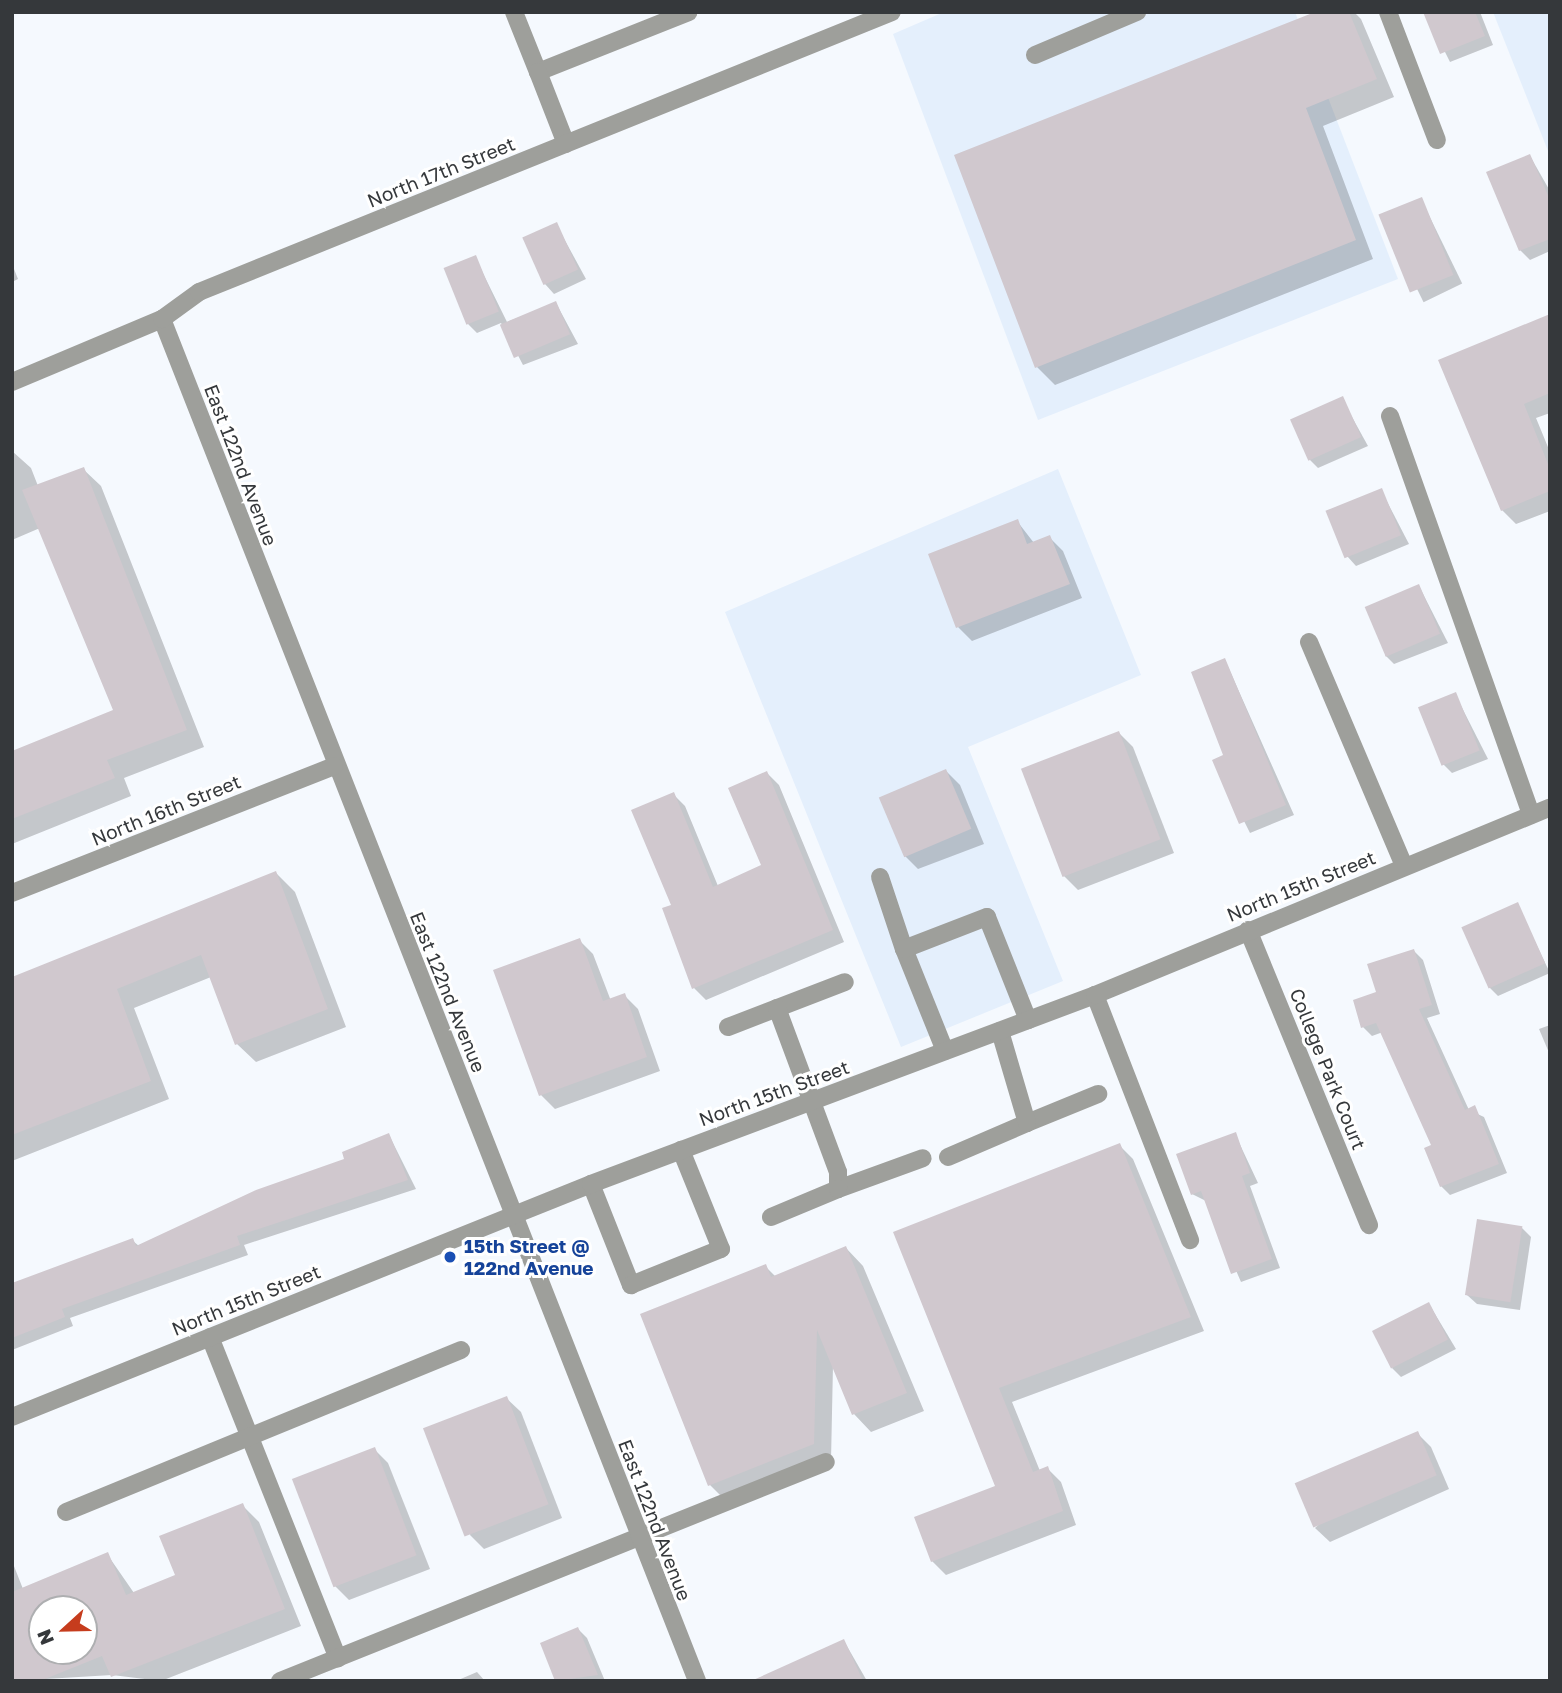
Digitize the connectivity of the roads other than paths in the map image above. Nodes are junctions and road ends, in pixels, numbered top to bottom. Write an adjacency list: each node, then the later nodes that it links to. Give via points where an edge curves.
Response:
1 (514, 12): 7 (street)
2 (690, 12): 7 (street)
3 (892, 12): 9 (street, North 17th Street)
4 (1137, 12): 6 (street)
5 (1388, 12): 8 (street)
6 (1035, 55)
7 (538, 72): 9 (street)
8 (1437, 140)
9 (566, 144): 10 (street, North 17th Street, via 199,292)
10 (162, 319): 11 (street, North 17th Street); 14 (street, East 122nd Avenue)
11 (12, 382)
12 (1390, 416): 16 (street)
13 (1310, 642): 17 (street)
14 (334, 766): 19 (street, North 16th Street); 37 (street, East 122nd Avenue)
15 (1550, 807): 16 (street, North 15th Street)
16 (1531, 814): 17 (street, North 15th Street)
17 (1404, 866): 20 (street, North 15th Street)
18 (880, 877): 21 (street)
19 (12, 893)
20 (1248, 930): 23 (street, North 15th Street); 39 (street, College Park Court)
21 (904, 949): 25 (street, via 987,917); 28 (street)
22 (845, 982): 24 (street)
23 (1095, 995): 25 (street, North 15th Street); 40 (street)
24 (777, 1008): 26 (street); 30 (street)
25 (1028, 1020): 27 (street, North 15th Street)
26 (728, 1027)
27 (1000, 1031): 28 (street, North 15th Street); 31 (street)
28 (945, 1051): 30 (street, North 15th Street)
29 (1098, 1094): 31 (street)
30 (812, 1102): 32 (street, North 15th Street); 36 (street, via 838,1172)
31 (1027, 1123): 33 (street)
32 (681, 1150): 35 (street, North 15th Street); 35 (street, via 721,1249 631,1284)
33 (948, 1157)
34 (923, 1158): 36 (street)
35 (591, 1184): 37 (street, North 15th Street)
36 (838, 1189): 38 (street)
37 (515, 1214): 41 (street, North 15th Street); 47 (street, East 122nd Avenue)
38 (772, 1217)
39 (1369, 1225)
40 (1190, 1240)
41 (210, 1337): 43 (street, North 15th Street); 44 (street)
42 (461, 1350): 44 (street)
43 (12, 1417)
44 (250, 1437): 46 (street); 48 (street)
45 (826, 1462): 47 (street)
46 (66, 1512)
47 (639, 1538): 48 (street); 50 (street, East 122nd Avenue)
48 (338, 1658): 49 (street)
49 (280, 1681)
50 (697, 1681)

